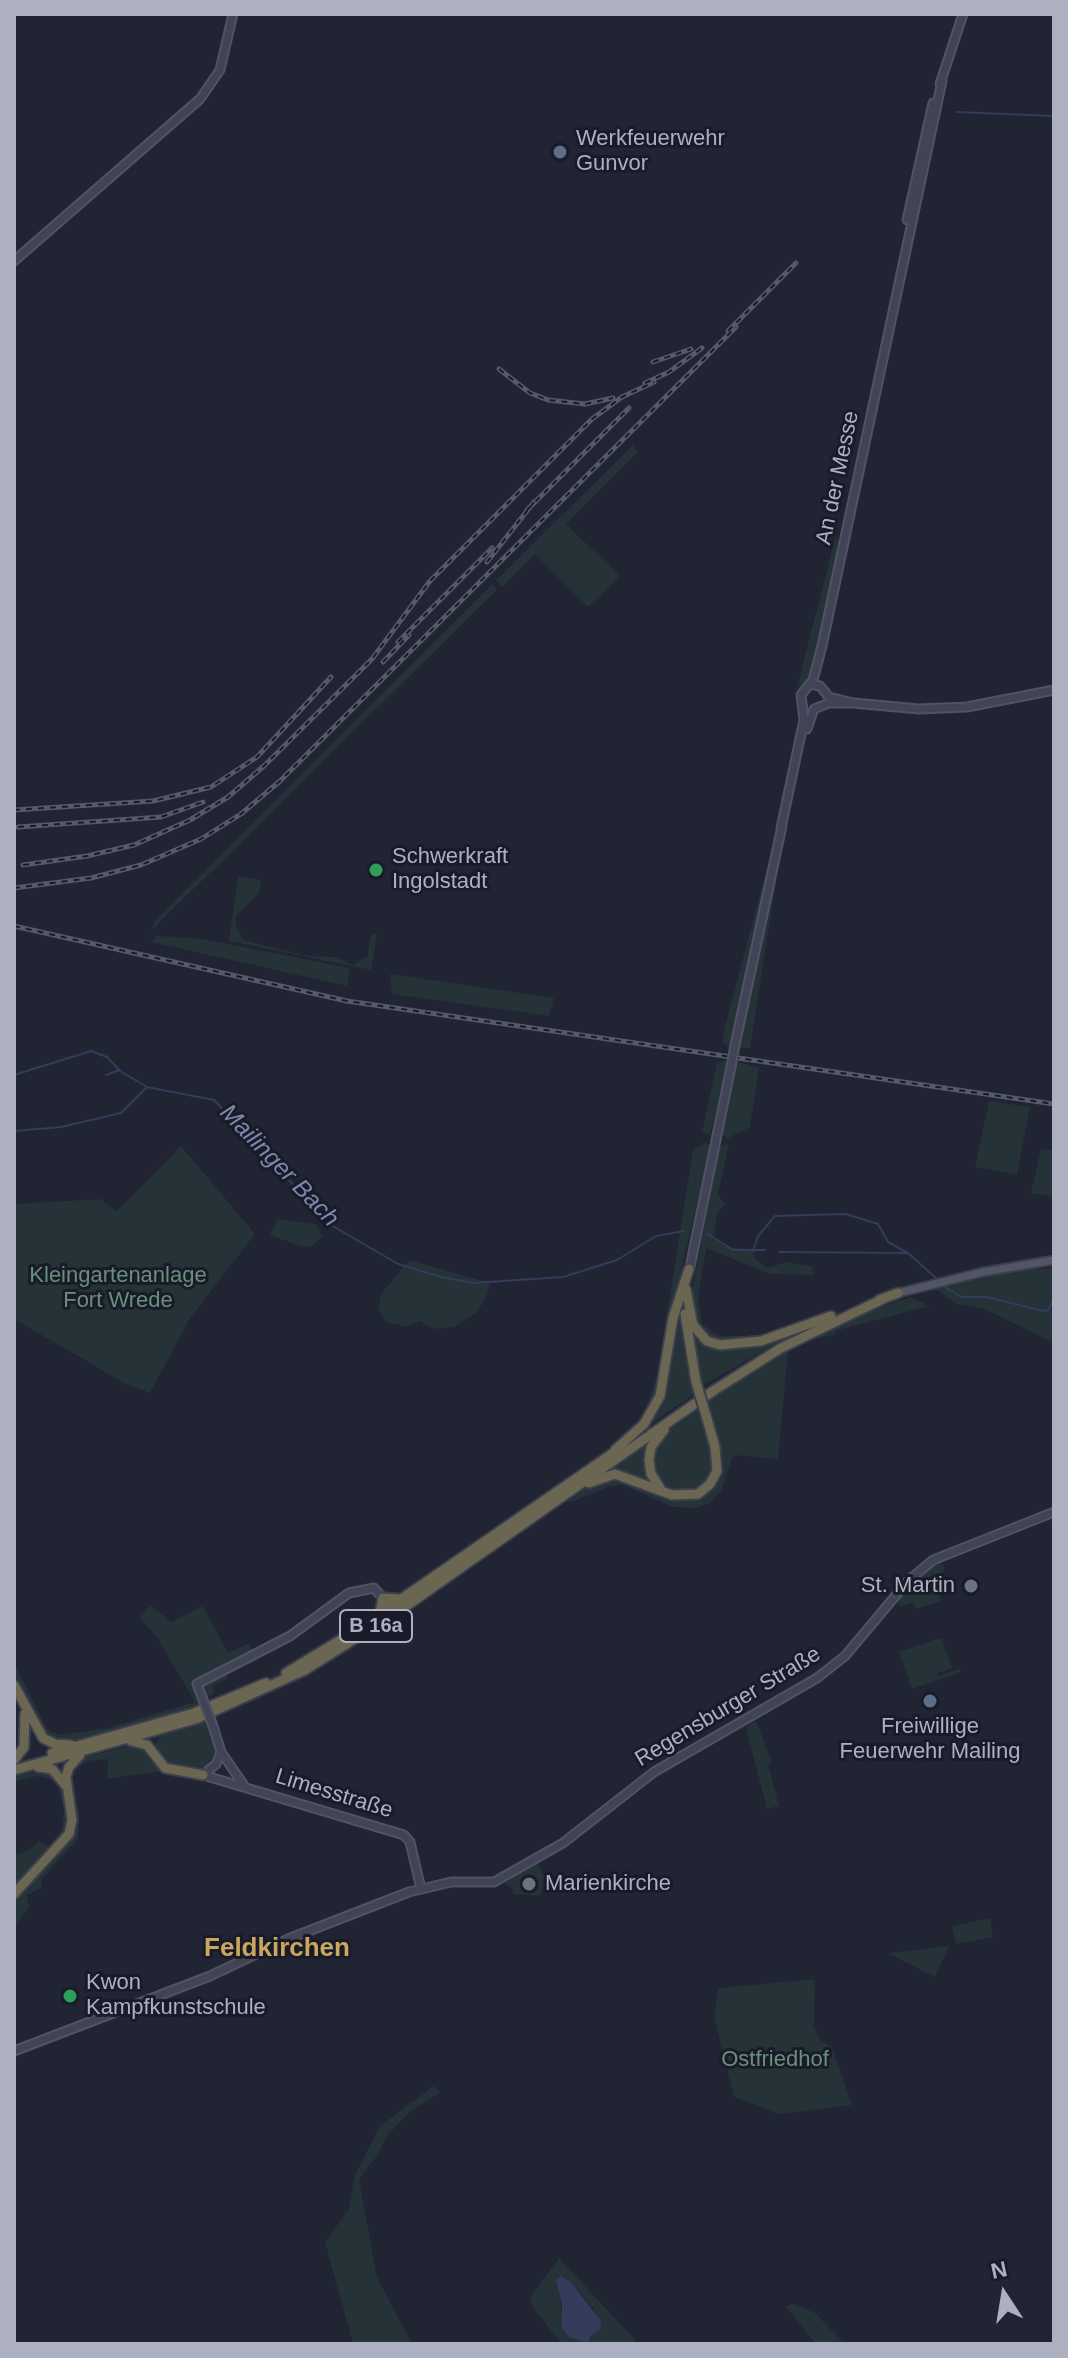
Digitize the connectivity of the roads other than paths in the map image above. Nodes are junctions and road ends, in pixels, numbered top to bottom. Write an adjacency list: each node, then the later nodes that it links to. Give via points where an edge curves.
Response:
1 (233, 14): 3 (street, via 220,70 200,99)
2 (963, 14): 4 (street, An der Messe, via 918,164)
3 (15, 260)
4 (822, 646): 5 (street); 6 (street)
5 (810, 684): 6 (street); 11 (street, via 802,692)
6 (820, 686): 8 (street)
7 (1054, 690): 9 (street, via 943,709)
8 (826, 695): 9 (street); 10 (street)
9 (853, 703): 10 (street)
10 (823, 704): 12 (street)
11 (804, 705): 12 (street); 13 (street)
12 (814, 709): 13 (street)
13 (781, 828): 15 (street, bridge)
14 (1054, 1260): 17 (main road, B 16a)
15 (689, 1269): 16 (street); 21 (highway, via 673,1318 660,1396 644,1424)
16 (686, 1289): 19 (highway, via 693,1325 707,1341 720,1345 761,1341); 22 (highway, bridge, via 686,1337 717,1462 710,1484 688,1497)
17 (898, 1293): 18 (highway, B 16a)
18 (885, 1298): 19 (highway, B 16a); 20 (highway, B 16a, via 781,1348)
19 (840, 1313): 21 (highway, B 16a, via 754,1358)
20 (677, 1416): 22 (highway, via 649,1453 651,1474); 23 (highway, B 16a)
21 (606, 1458): 26 (highway, B 16a)
22 (662, 1491): 23 (highway, via 615,1474)
23 (542, 1510): 30 (highway, B 16a, via 305,1670 216,1712)
24 (1054, 1512): 41 (street, Regensburger Straße, via 933,1560 908,1581 845,1656 817,1678 654,1772 555,1848 494,1882 451,1882)
25 (383, 1598): 26 (highway); 27 (highway); 34 (street, Limesstraße, bridge, via 374,1588 349,1593 290,1636 197,1684)
26 (403, 1599): 27 (highway, B 16a)
27 (378, 1616): 32 (highway, B 16a, via 261,1686)
28 (14, 1685): 29 (highway)
29 (24, 1707): 32 (highway, via 43,1738); 35 (highway, via 27,1735)
30 (159, 1731): 31 (highway, B 16a); 33 (highway)
31 (120, 1742): 32 (highway, B 16a); 33 (highway, via 140,1741)
32 (84, 1748): 35 (highway, B 16a); 36 (highway, B 16a); 39 (highway, via 69,1767)
33 (150, 1749): 37 (highway, via 165,1768)
34 (221, 1752): 37 (street); 38 (street, Limesstraße)
35 (14, 1764): 36 (highway, B 16a)
36 (26, 1766): 39 (highway, via 52,1769)
37 (203, 1775): 38 (street, Limesstraße)
38 (244, 1785): 41 (street, Limesstraße, via 404,1835)
39 (66, 1786): 40 (highway, via 69,1834)
40 (17, 1889)
41 (421, 1889): 42 (street)
42 (14, 2051)

